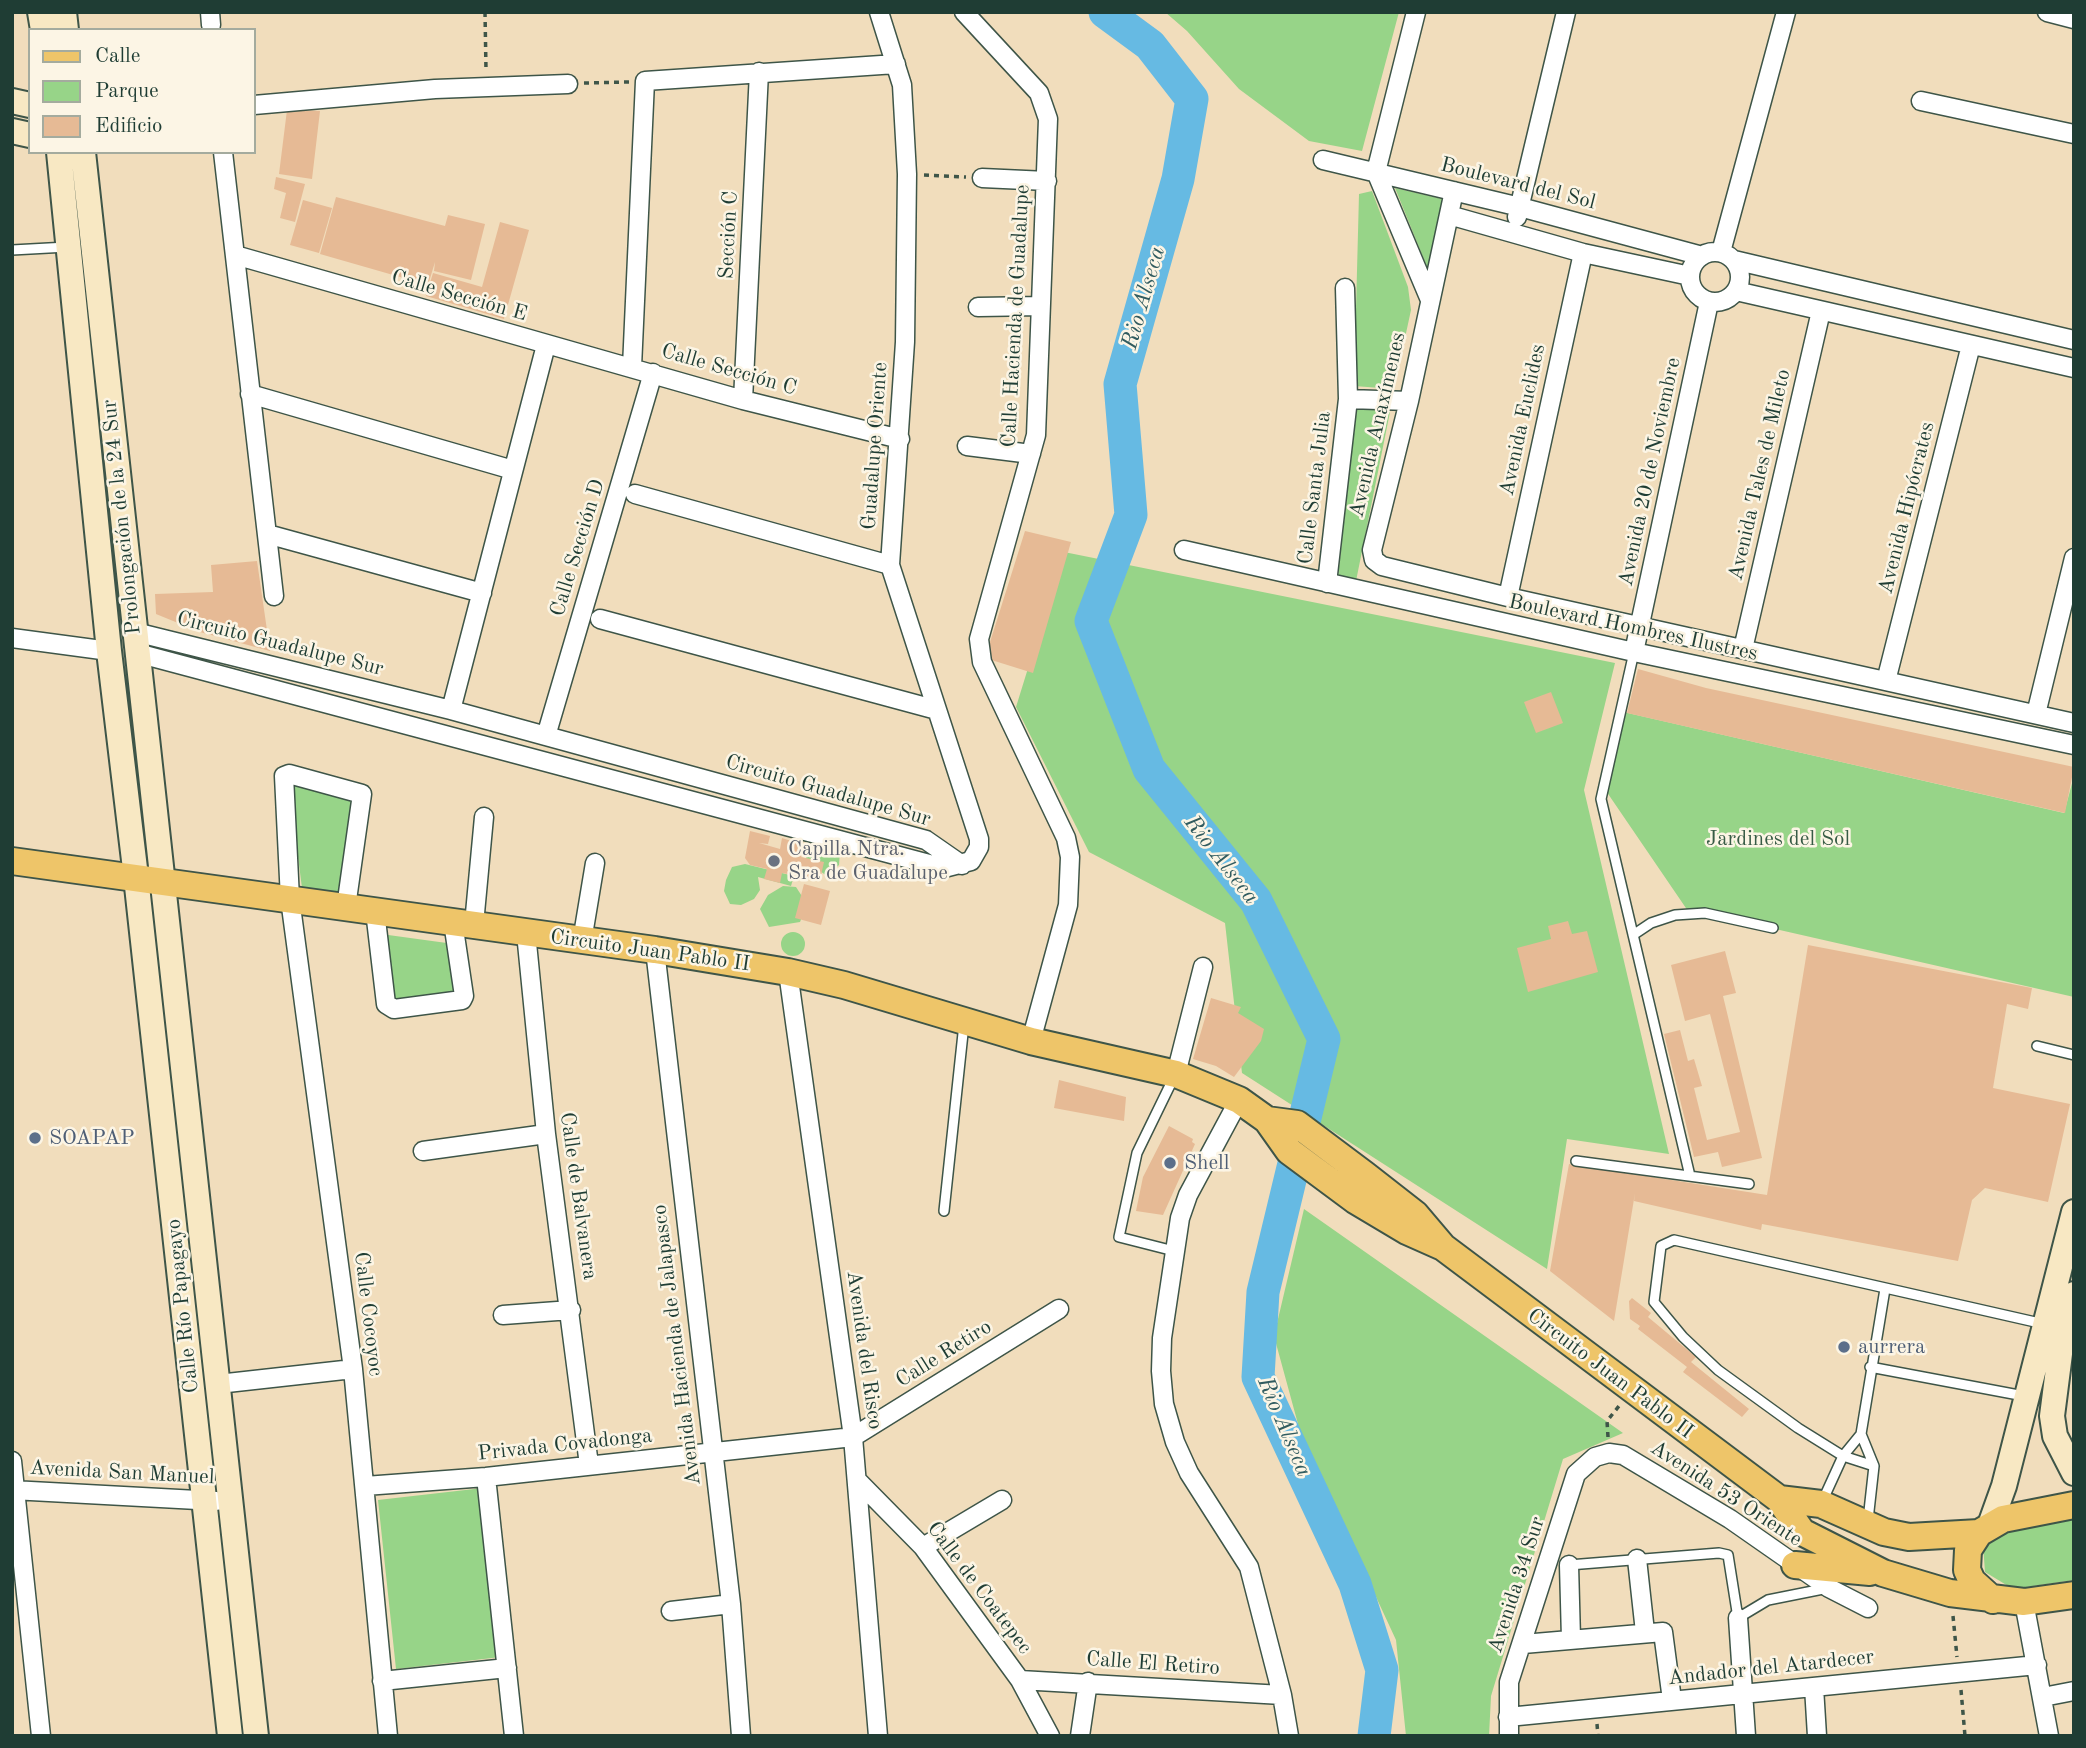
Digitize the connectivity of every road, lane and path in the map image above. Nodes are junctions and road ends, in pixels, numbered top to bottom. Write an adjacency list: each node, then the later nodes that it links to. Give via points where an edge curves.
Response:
1 (485, 12): 13 (path)
2 (879, 12): 9 (street, Guadalupe Oriente)
3 (964, 12): 24 (street, Calle Hacienda de Guadalupe, via 1046,106)
4 (1416, 12): 21 (street)
5 (1566, 12): 26 (street)
6 (1787, 12): 34 (street)
7 (2047, 12): 8 (street)
8 (2074, 19)
9 (896, 64): 10 (street); 22 (street, Guadalupe Oriente, via 905,107)
10 (760, 72): 11 (street); 55 (street, Sección C)
11 (645, 81): 12 (path); 50 (street)
12 (568, 84): 13 (street)
13 (487, 87): 15 (street)
14 (1920, 101): 16 (street)
15 (256, 105)
16 (2074, 134)
17 (59, 154): 29 (main road, Prolongación de la 24 Sur)
18 (83, 154): 74 (main road, Prolongación de la 24 Sur)
19 (223, 154): 32 (street)
20 (1323, 160): 21 (street, Boulevard del Sol)
21 (1376, 173): 25 (street, Boulevard del Sol); 39 (street)
22 (907, 174): 23 (path); 57 (street, Guadalupe Oriente)
23 (982, 178): 24 (street)
24 (1047, 181): 41 (street, Calle Hacienda de Guadalupe)
25 (1454, 191): 26 (street, Boulevard del Sol); 27 (street, Avenida Anaxímenes)
26 (1520, 207): 28 (street); 33 (street, Boulevard del Sol)
27 (1449, 215): 28 (street); 39 (street, Avenida Anaxímenes)
28 (1513, 231): 31 (street)
29 (69, 247): 30 (lane); 76 (main road, Prolongación de la 24 Sur)
30 (12, 250)
31 (1583, 253): 35 (street); 70 (street, Avenida Euclides)
32 (235, 255): 47 (street, Calle Sección E); 53 (street)
33 (1702, 256): 34 (street); 35 (street)
34 (1727, 256): 37 (street, via 1741,275); 38 (street)
35 (1690, 276): 40 (street, via 1693,289)
36 (1345, 288): 54 (street, Calle Santa Julia)
37 (1736, 292): 40 (street, via 1720,302); 43 (street)
38 (1887, 296): 44 (street); 45 (street)
39 (1430, 300): 56 (street, Avenida Anaxímenes)
40 (1709, 302): 72 (street, Avenida 20 de Noviembre)
41 (1040, 306): 42 (street); 59 (street, Calle Hacienda de Guadalupe, via 1036,435)
42 (978, 307)
43 (1821, 311): 44 (street); 75 (street, Avenida Tales de Mileto)
44 (1881, 324): 48 (street)
45 (2050, 335): 46 (street); 49 (street)
46 (2074, 340)
47 (547, 345): 50 (street, Calle Sección C); 60 (street, Calle Sección E)
48 (1971, 345): 49 (street); 78 (street, Avenida Hipócrates)
49 (2045, 362): 51 (street)
50 (632, 367): 52 (street, Calle Sección C)
51 (2074, 368)
52 (653, 373): 55 (street, Calle Sección C); 85 (street, Calle Sección D)
53 (250, 394): 60 (street); 62 (street)
54 (1348, 399): 56 (street, Calle Santa Julia); 67 (street, Calle Santa Julia)
55 (743, 400): 57 (street, Calle Sección C)
56 (1409, 401): 65 (street, Avenida Anaxímenes, via 1372,550)
57 (900, 439): 66 (street, Guadalupe Oriente)
58 (967, 446): 59 (street)
59 (1031, 454): 107 (street, Calle Hacienda de Guadalupe, via 979,639 982,662 1066,838 1070,857 1068,905)
60 (513, 470): 68 (street, Calle Sección E)
61 (635, 494): 66 (street, Calle Sección D)
62 (267, 534): 68 (street); 69 (street)
63 (1184, 550): 67 (street, Boulevard Hombres Ilustres)
64 (2074, 558): 82 (street)
65 (1374, 560): 70 (street, Boulevard Hombres Ilustres, via 1382,566)
66 (890, 565): 81 (street, Guadalupe Oriente)
67 (1327, 583): 77 (street, Boulevard Hombres Ilustres)
68 (482, 593): 80 (street, Calle Sección E)
69 (274, 596)
70 (1508, 597): 72 (street, Boulevard Hombres Ilustres)
71 (600, 620): 81 (street, Calle Sección D)
72 (1641, 626): 75 (street, Boulevard Hombres Ilustres); 77 (street, Avenida 20 de Noviembre)
73 (12, 638): 76 (street)
74 (136, 643): 79 (street, Circuito Guadalupe Sur); 83 (street, Circuito Guadalupe Sur); 94 (main road, Prolongación de la 24 Sur)
75 (1743, 649): 78 (street, Boulevard Hombres Ilustres)
76 (109, 650): 93 (main road, Prolongación de la 24 Sur)
77 (1634, 652): 86 (street, Boulevard Hombres Ilustres); 101 (lane, via 1601,799)
78 (1886, 681): 82 (street, Boulevard Hombres Ilustres)
79 (390, 695): 80 (street, Circuito Guadalupe Sur); 83 (street)
80 (451, 710): 85 (street, Circuito Guadalupe Sur)
81 (937, 710): 92 (street, Guadalupe Oriente, via 979,839 976,854)
82 (2036, 715): 84 (street, Boulevard Hombres Ilustres)
83 (385, 719): 88 (street, Circuito Guadalupe Sur)
84 (2074, 723)
85 (546, 737): 87 (street, Circuito Guadalupe Sur)
86 (2074, 745)
87 (675, 772): 88 (street); 92 (street, Circuito Guadalupe Sur, via 926,840)
88 (670, 795): 92 (street, Circuito Guadalupe Sur, via 944,867)
89 (484, 817): 98 (street)
90 (12, 861): 93 (main road, Circuito Juan Pablo II)
91 (595, 863): 102 (street)
92 (962, 865)
93 (136, 877): 94 (main road, Circuito Juan Pablo II); 148 (main road, Calle Río Papagayo)
94 (164, 881): 95 (main road, Circuito Juan Pablo II); 130 (main road, Calle Río Papagayo)
95 (290, 899): 96 (main road, Circuito Juan Pablo II); 96 (street, Calle Cocoyoc, via 282,780 289,774 362,794); 129 (street, Calle Cocoyoc)
96 (346, 907): 97 (main road, Circuito Juan Pablo II)
97 (375, 911): 98 (main road, Circuito Juan Pablo II); 98 (street, via 386,1004 394,1009 462,1000)
98 (463, 923): 100 (main road, Circuito Juan Pablo II)
99 (1773, 928): 101 (lane, via 1697,913 1663,919)
100 (526, 933): 102 (main road, Circuito Juan Pablo II); 113 (street, Calle de Balvanera)
101 (1633, 935): 116 (lane)
102 (582, 942): 103 (main road, Circuito Juan Pablo II)
103 (655, 950): 105 (main road, Circuito Juan Pablo II); 134 (street, Avenida Hacienda de Jalapasco)
104 (1203, 967): 110 (street)
105 (788, 972): 106 (main road, Circuito Juan Pablo II); 133 (street, Avenida del Risco)
106 (964, 1022): 107 (main road, Circuito Juan Pablo II); 118 (lane)
107 (1031, 1041): 110 (main road, Circuito Juan Pablo II)
108 (2037, 1046): 109 (lane)
109 (2074, 1055)
110 (1176, 1074): 111 (main road, Circuito Juan Pablo II); 121 (lane, via 1137,1153 1119,1237)
111 (1239, 1100): 112 (main road, Circuito Juan Pablo II); 121 (street, via 1188,1195)
112 (1267, 1120): 120 (main road, Circuito Juan Pablo II, via 1289,1151 1355,1200); 120 (main road, Circuito Juan Pablo II, via 1297,1124 1415,1214)
113 (546, 1134): 114 (street); 125 (street, Calle de Balvanera)
114 (423, 1151)
115 (1576, 1161): 116 (lane)
116 (1690, 1176): 117 (lane)
117 (1749, 1184)
118 (944, 1211)
119 (2074, 1212): 123 (main road)
120 (1443, 1247): 147 (main road, Circuito Juan Pablo II)
121 (1174, 1251): 177 (street, via 1162,1338 1164,1404 1189,1473 1249,1567)
122 (1885, 1289): 127 (lane); 128 (lane); 135 (lane, via 1674,1240 1661,1246 1653,1294 1658,1311 1718,1370)
123 (2068, 1296): 127 (main road); 140 (main road, via 2052,1416 2059,1446)
124 (1059, 1309): 133 (street, Calle Retiro)
125 (571, 1310): 126 (street); 138 (street, Calle de Balvanera)
126 (503, 1315)
127 (2044, 1324): 131 (main road)
128 (1870, 1367): 131 (lane); 132 (lane)
129 (354, 1369): 130 (street); 143 (street, Calle Cocoyoc)
130 (218, 1384): 145 (main road, Calle Río Papagayo)
131 (2026, 1397): 152 (main road, via 2004,1486)
132 (1861, 1434): 135 (lane); 139 (lane)
133 (853, 1437): 134 (street, Privada Covadonga); 142 (street, Avenida del Risco)
134 (712, 1452): 138 (street, Privada Covadonga); 162 (street, Avenida Hacienda de Jalapasco)
135 (1843, 1456): 139 (lane); 149 (lane)
136 (1595, 1457): 156 (street, Avenida 53 Oriente, via 1623,1455 1730,1519); 168 (street, Avenida 34 Sur, via 1576,1474)
137 (12, 1461): 144 (street)
138 (589, 1465): 141 (street, Privada Covadonga)
139 (1874, 1466): 151 (lane)
140 (2074, 1473)
141 (486, 1477): 143 (street, Privada Covadonga); 170 (street)
142 (857, 1480): 153 (street, Calle de Coatepec); 187 (street, Avenida del Risco)
143 (365, 1486): 172 (street, Calle Cocoyoc)
144 (14, 1490): 148 (street, Avenida San Manuel); 181 (street)
145 (230, 1500): 148 (street, Avenida San Manuel); 183 (main road, Calle Río Papagayo)
146 (1002, 1500): 153 (street)
147 (1779, 1500): 149 (main road); 157 (main road, Circuito Juan Pablo II, via 1802,1532)
148 (204, 1502): 182 (main road, Calle Río Papagayo)
149 (1821, 1504): 151 (main road)
150 (2074, 1505): 152 (main road, via 2016,1516)
151 (1868, 1526): 152 (main road, via 1909,1537)
152 (1984, 1529): 160 (main road, via 1968,1549 1967,1570)
153 (923, 1546): 171 (street, Calle de Coatepec)
154 (1637, 1559): 155 (lane); 165 (lane, via 1728,1555); 166 (street)
155 (1569, 1565): 167 (street)
156 (1795, 1565): 157 (main road); 158 (street, Avenida 53 Oriente)
157 (1884, 1573): 160 (main road, Circuito Juan Pablo II, via 1950,1593)
158 (1829, 1588): 163 (street, Avenida 53 Oriente); 165 (lane, via 1769,1600)
159 (2074, 1595): 161 (main road, Circuito Juan Pablo II)
160 (1993, 1600): 161 (main road, Circuito Juan Pablo II)
161 (2024, 1602): 169 (street)
162 (731, 1604): 164 (street); 186 (street, Avenida Hacienda de Jalapasco)
163 (1868, 1608)
164 (670, 1611)
165 (1738, 1618): 176 (street)
166 (1644, 1632): 167 (street); 179 (street, via 1663,1632)
167 (1571, 1639): 168 (street)
168 (1523, 1644): 180 (street, Avenida 34 Sur, via 1509,1682)
169 (2037, 1665): 174 (street, Andador del Atardecer); 178 (street)
170 (506, 1668): 172 (street); 185 (street)
171 (1020, 1680): 173 (street, Calle El Retiro); 188 (street, Calle de Coatepec)
172 (382, 1681): 184 (street, Calle Cocoyoc)
173 (1088, 1682): 177 (street, Calle El Retiro); 189 (street)
174 (1814, 1686): 176 (street, Andador del Atardecer); 193 (street)
175 (2074, 1691): 178 (street)
176 (1743, 1693): 179 (street, Andador del Atardecer); 192 (street)
177 (1282, 1695): 190 (street)
178 (2043, 1697): 194 (street)
179 (1672, 1700): 180 (street, Andador del Atardecer)
180 (1508, 1717): 191 (street, Avenida 34 Sur)
181 (41, 1736)
182 (230, 1736)
183 (256, 1736)
184 (388, 1736)
185 (514, 1736)
186 (741, 1736)
187 (878, 1736)
188 (1050, 1736)
189 (1080, 1736)
190 (1289, 1736)
191 (1509, 1736)
192 (1746, 1736)
193 (1817, 1736)
194 (2049, 1736)

